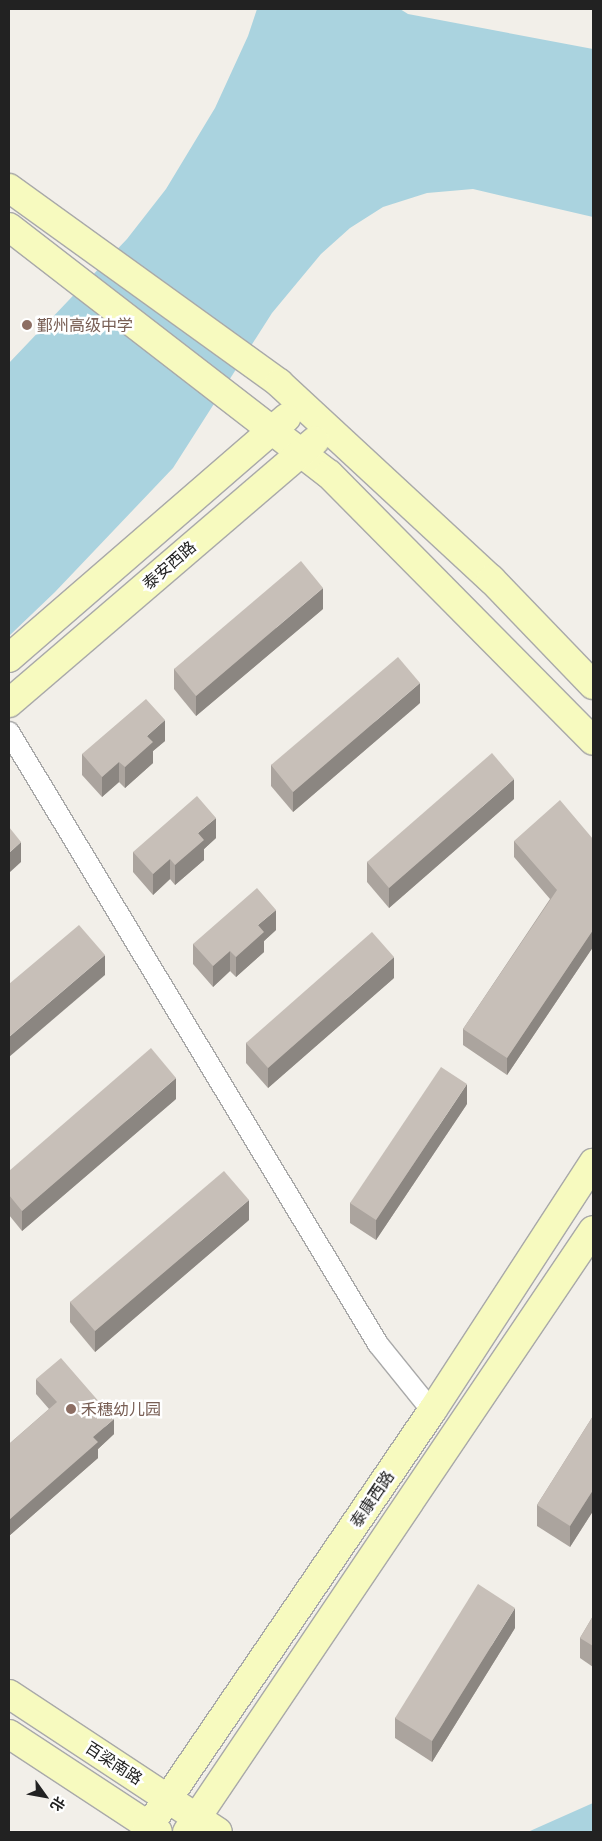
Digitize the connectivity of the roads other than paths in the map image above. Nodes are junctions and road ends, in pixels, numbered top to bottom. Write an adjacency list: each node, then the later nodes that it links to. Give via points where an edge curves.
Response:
1 (9, 188): 3 (main road, via 254,364)
2 (9, 227): 4 (main road)
3 (301, 403): 4 (main road); 5 (main road)
4 (273, 429): 6 (main road); 7 (main road)
5 (330, 429): 6 (main road, 泰安西路); 8 (main road, via 491,579)
6 (302, 451): 9 (main road, 泰安西路); 11 (main road, via 329,474)
7 (9, 658)
8 (593, 684)
9 (9, 703)
10 (9, 732): 14 (street, via 378,1344)
11 (593, 741)
12 (593, 1163): 14 (main road, 泰康西路)
13 (593, 1230): 18 (main road, 泰康西路)
14 (432, 1411): 17 (main road, 泰康西路)
15 (9, 1694): 17 (main road, 百梁南路)
16 (9, 1734): 19 (main road, 百梁南路)
17 (168, 1798): 18 (main road, 百梁南路); 19 (main road, 泰康西路)
18 (200, 1828)
19 (151, 1830)

